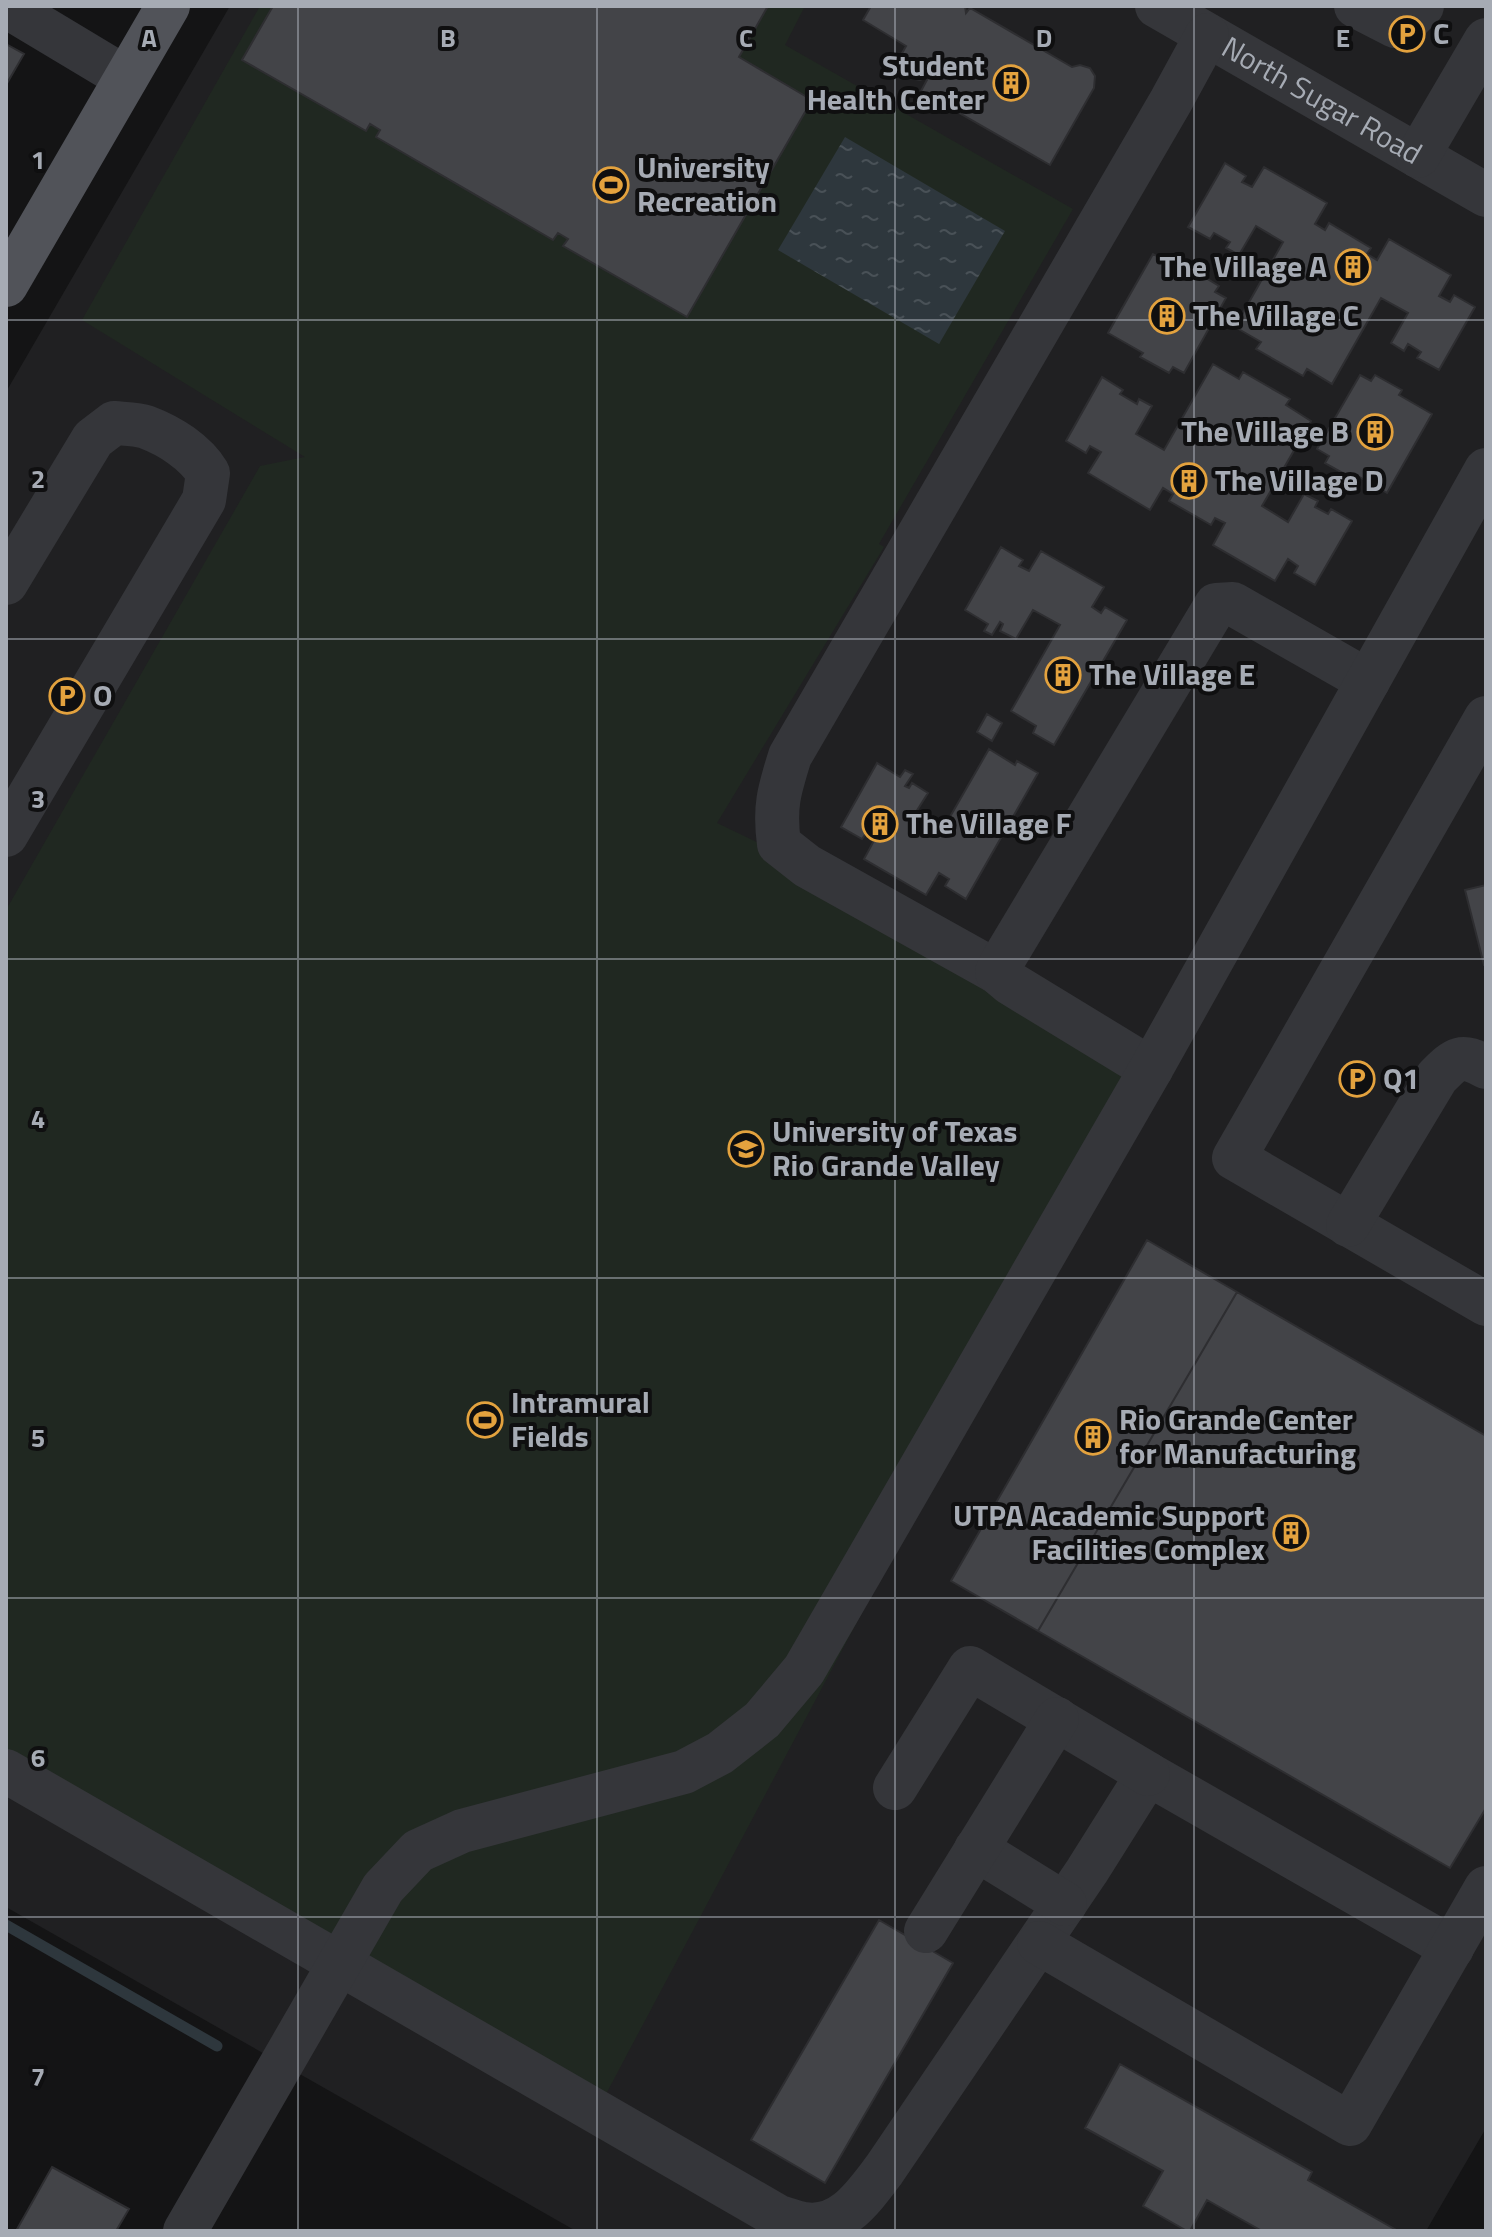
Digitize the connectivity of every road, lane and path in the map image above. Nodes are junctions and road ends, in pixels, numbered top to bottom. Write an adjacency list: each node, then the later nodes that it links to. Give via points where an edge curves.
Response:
1 (6, 6): 8 (street)
2 (168, 6): 8 (main road)
3 (1157, 6): 6 (street, North Sugar Road)
4 (1356, 6): 5 (street)
5 (1408, 16)
6 (1207, 35): 9 (street, North Sugar Road); 17 (street, via 790,756 780,787 775,815 779,844 807,866)
7 (1486, 40): 9 (street)
8 (126, 78): 11 (main road)
9 (1418, 156): 10 (street, North Sugar Road)
10 (1486, 195)
11 (6, 285)
12 (1486, 470): 14 (street)
13 (6, 583): 16 (street, via 93,439 114,423 145,427 175,441 208,473 204,500)
14 (1368, 681): 17 (street, via 1233,604 1216,605); 19 (street)
15 (1486, 718): 20 (street, via 1234,1158)
16 (6, 835)
17 (997, 972): 19 (street)
18 (1470, 1064): 20 (street, via 1437,1077)
19 (1151, 1069): 32 (street, via 804,1670 762,1720 720,1753 684,1772 462,1831 418,1851 383,1888)
20 (1348, 1225): 21 (street)
21 (1486, 1304)
22 (1057, 1719): 24 (street); 25 (street, via 970,1668); 26 (street)
23 (6, 1771): 32 (street)
24 (1148, 1774): 28 (street); 31 (street)
25 (895, 1788)
26 (976, 1849): 28 (street); 29 (street)
27 (1486, 1888): 31 (street)
28 (1065, 1904): 30 (street)
29 (926, 1931)
30 (1039, 1943): 31 (street, via 1350,2124); 32 (street, via 859,2203 834,2222 806,2225 779,2217)
31 (1452, 1948)
32 (341, 1963): 33 (street)
33 (185, 2231)

